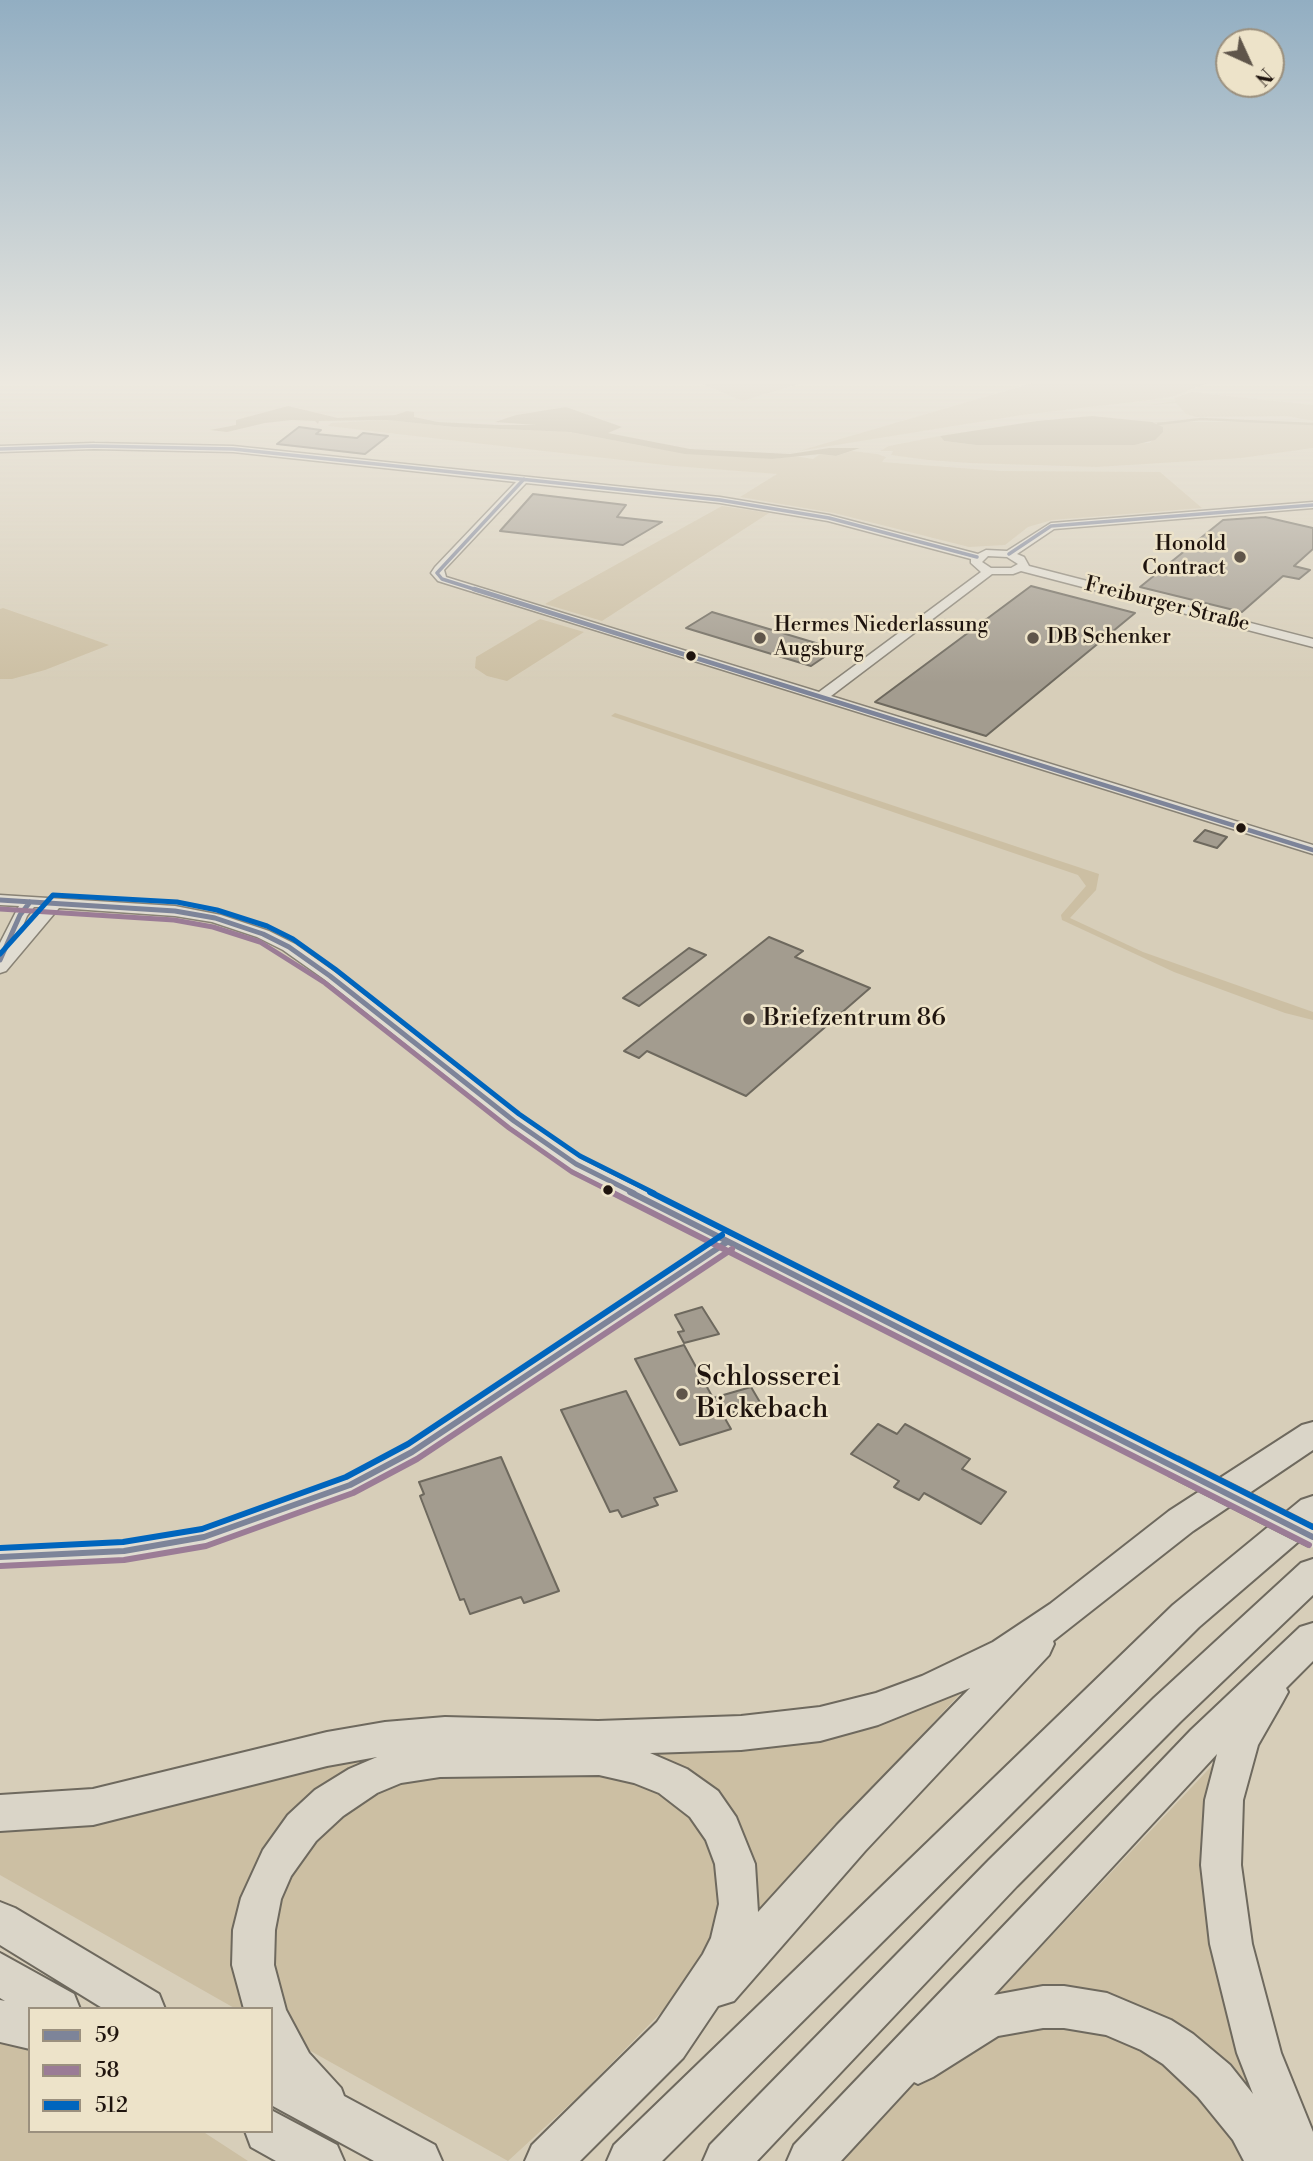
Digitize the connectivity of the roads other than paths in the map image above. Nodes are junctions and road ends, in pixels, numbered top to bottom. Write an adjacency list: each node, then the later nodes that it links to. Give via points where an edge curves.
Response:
1 (522, 481): 9 (street, via 439,569 442,579)
2 (540, 481): 5 (street, via 787,509)
3 (1313, 505): 4 (street, via 1051,526)
4 (1009, 554): 5 (street); 6 (street, via 1023,562)
5 (977, 557): 7 (street, via 976,564)
6 (1021, 568): 7 (street, Freiburger Straße); 8 (street, Freiburger Straße)
7 (989, 571): 9 (street)
8 (1313, 643)
9 (821, 697): 10 (street)
10 (1313, 850)
11 (0, 900): 12 (street)
12 (30, 902): 13 (street); 14 (street)
13 (54, 904): 15 (street); 16 (street, via 175,911 215,918 289,947 536,1138 606,1181)
14 (0, 960)
15 (0, 968)
16 (727, 1242): 19 (street, bridge); 20 (street, via 412,1452 350,1485 204,1537 124,1551)
17 (1313, 1434): 22 (highway, via 1181,1521)
18 (1313, 1509): 41 (highway, via 1177,1625)
19 (1313, 1537)
20 (0, 1557)
21 (1313, 1573): 42 (highway, via 1003,1872)
22 (1063, 1615): 24 (highway, via 1006,1653 935,1687 820,1724 646,1737 445,1734 385,1739 93,1807); 33 (highway, via 850,1838)
23 (1299, 1651): 35 (highway, via 1204,1742); 45 (highway, via 1240,1741 1224,1800 1221,1866 1231,1944 1259,2053)
24 (0, 1813)
25 (0, 1922): 28 (highway)
26 (0, 1974): 27 (highway)
27 (56, 2007)
28 (141, 2007)
29 (264, 2007): 33 (highway, via 253,1965 261,1898 277,1863 302,1828 329,1803 363,1781 399,1766 440,1760 599,1759 650,1771 704,1804 722,1830 735,1864 738,1904 731,1942)
30 (0, 2021): 31 (highway)
31 (28, 2028)
32 (273, 2029): 36 (highway, via 294,2068)
33 (668, 2043): 40 (highway)
34 (273, 2082): 36 (highway)
35 (872, 2096): 43 (highway); 44 (highway, via 972,2025 1021,2009 1083,2009 1116,2018 1178,2049 1233,2103)
36 (337, 2119): 39 (highway)
37 (271, 2133): 38 (highway)
38 (321, 2161)
39 (419, 2161)
40 (548, 2161)
41 (630, 2161)
42 (726, 2161)
43 (810, 2161)
44 (1269, 2161)
45 (1302, 2161)

